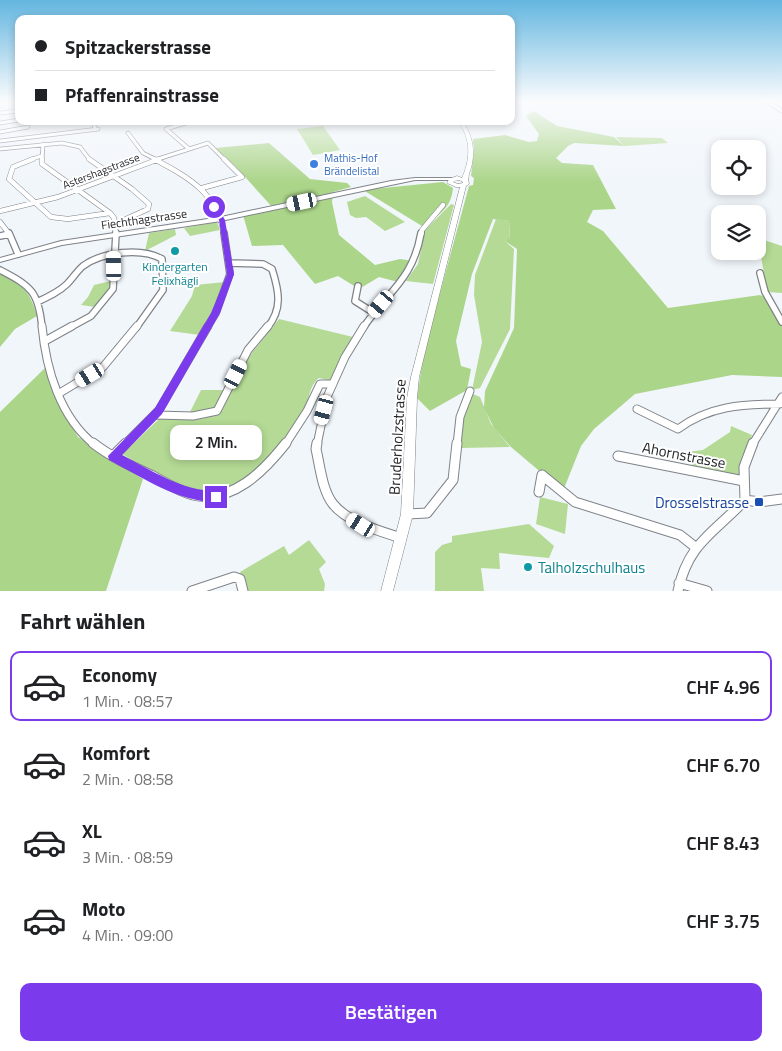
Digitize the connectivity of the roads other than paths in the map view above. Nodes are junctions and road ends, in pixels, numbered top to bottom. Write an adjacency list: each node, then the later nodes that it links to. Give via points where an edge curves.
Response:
1 (28, 127): 8 (street)
2 (25, 128): 6 (street)
3 (95, 128): 8 (street)
4 (168, 128): 11 (street)
5 (465, 128): 15 (main road, Bruderholzstrasse, via 471,141)
6 (0, 132)
7 (128, 133): 14 (street, via 137,148)
8 (29, 137): 9 (street)
9 (0, 141)
10 (43, 144): 12 (street); 13 (street); 16 (street, via 76,145 89,160)
11 (188, 148): 14 (street, Astershagstrasse); 19 (street, Astershagstrasse, via 208,143 242,177)
12 (0, 149)
13 (41, 156): 20 (street, via 42,164); 22 (street, via 16,165 9,178)
14 (155, 160): 16 (street, Astershagstrasse); 19 (street)
15 (470, 165): 17 (main road); 18 (main road, Bruderholzstrasse)
16 (114, 176): 20 (street, Astershagstrasse); 28 (street, via 141,194 150,206 142,214)
17 (453, 181): 18 (main road); 21 (main road); 26 (street, Fiechthagstrasse, via 381,185)
18 (464, 183): 21 (main road, Bruderholzstrasse)
19 (202, 188): 26 (street)
20 (79, 190): 22 (street, Astershagstrasse); 25 (street)
21 (461, 198): 55 (main road, Bruderholzstrasse, via 415,377)
22 (36, 203): 24 (street, Astershagstrasse); 25 (street, via 47,215 58,219)
23 (443, 205): 40 (street, via 422,230 418,252 407,275)
24 (0, 211)
25 (110, 213): 28 (street)
26 (222, 219): 30 (street, Fiechthagstrasse); 35 (street)
27 (0, 222): 29 (street)
28 (115, 224): 30 (street)
29 (9, 234): 31 (street); 32 (street)
30 (116, 234): 32 (street, Fiechthagstrasse, via 61,242); 33 (street)
31 (0, 236)
32 (18, 254): 34 (street, Fiechthagstrasse)
33 (114, 255): 39 (street, via 85,265 62,289); 42 (street, via 113,290 79,324); 45 (street, via 140,252 158,255 164,266 162,290 151,309 103,367)
34 (0, 260)
35 (229, 263): 48 (street, via 230,274 216,313); 48 (street, via 263,264 272,268 277,284 278,311 275,318 248,350 217,411 186,416)
36 (0, 270): 39 (street, via 24,282 33,290)
37 (760, 273): 41 (street, via 765,292)
38 (358, 286): 40 (street, via 355,301)
39 (37, 302): 42 (street)
40 (374, 313): 43 (street, via 348,353)
41 (782, 322)
42 (45, 342): 45 (street)
43 (333, 384): 49 (street, via 320,384 307,412 266,466 235,490 223,494 200,497 184,492); 56 (street, via 316,449 327,493 333,505 363,526)
44 (470, 392): 55 (street, via 460,417 453,480 427,513)
45 (58, 394): 49 (street, via 85,435)
46 (781, 402): 47 (street, via 702,412 678,429); 51 (street, via 746,454)
47 (637, 409)
48 (156, 415): 49 (street)
49 (113, 456)
50 (618, 456): 51 (street, Ahornstrasse)
51 (744, 481): 54 (street)
52 (539, 492): 57 (street, via 542,474 575,502 679,535)
53 (782, 499): 54 (street)
54 (746, 500): 57 (street)
55 (407, 514): 56 (main road, Bruderholzstrasse)
56 (401, 538): 61 (main road, Bruderholzstrasse)
57 (694, 546): 58 (street, via 687,557)
58 (678, 587): 62 (street)
59 (192, 591): 60 (street, via 234,577 240,579)
60 (243, 591)
61 (387, 591)
62 (707, 591)

